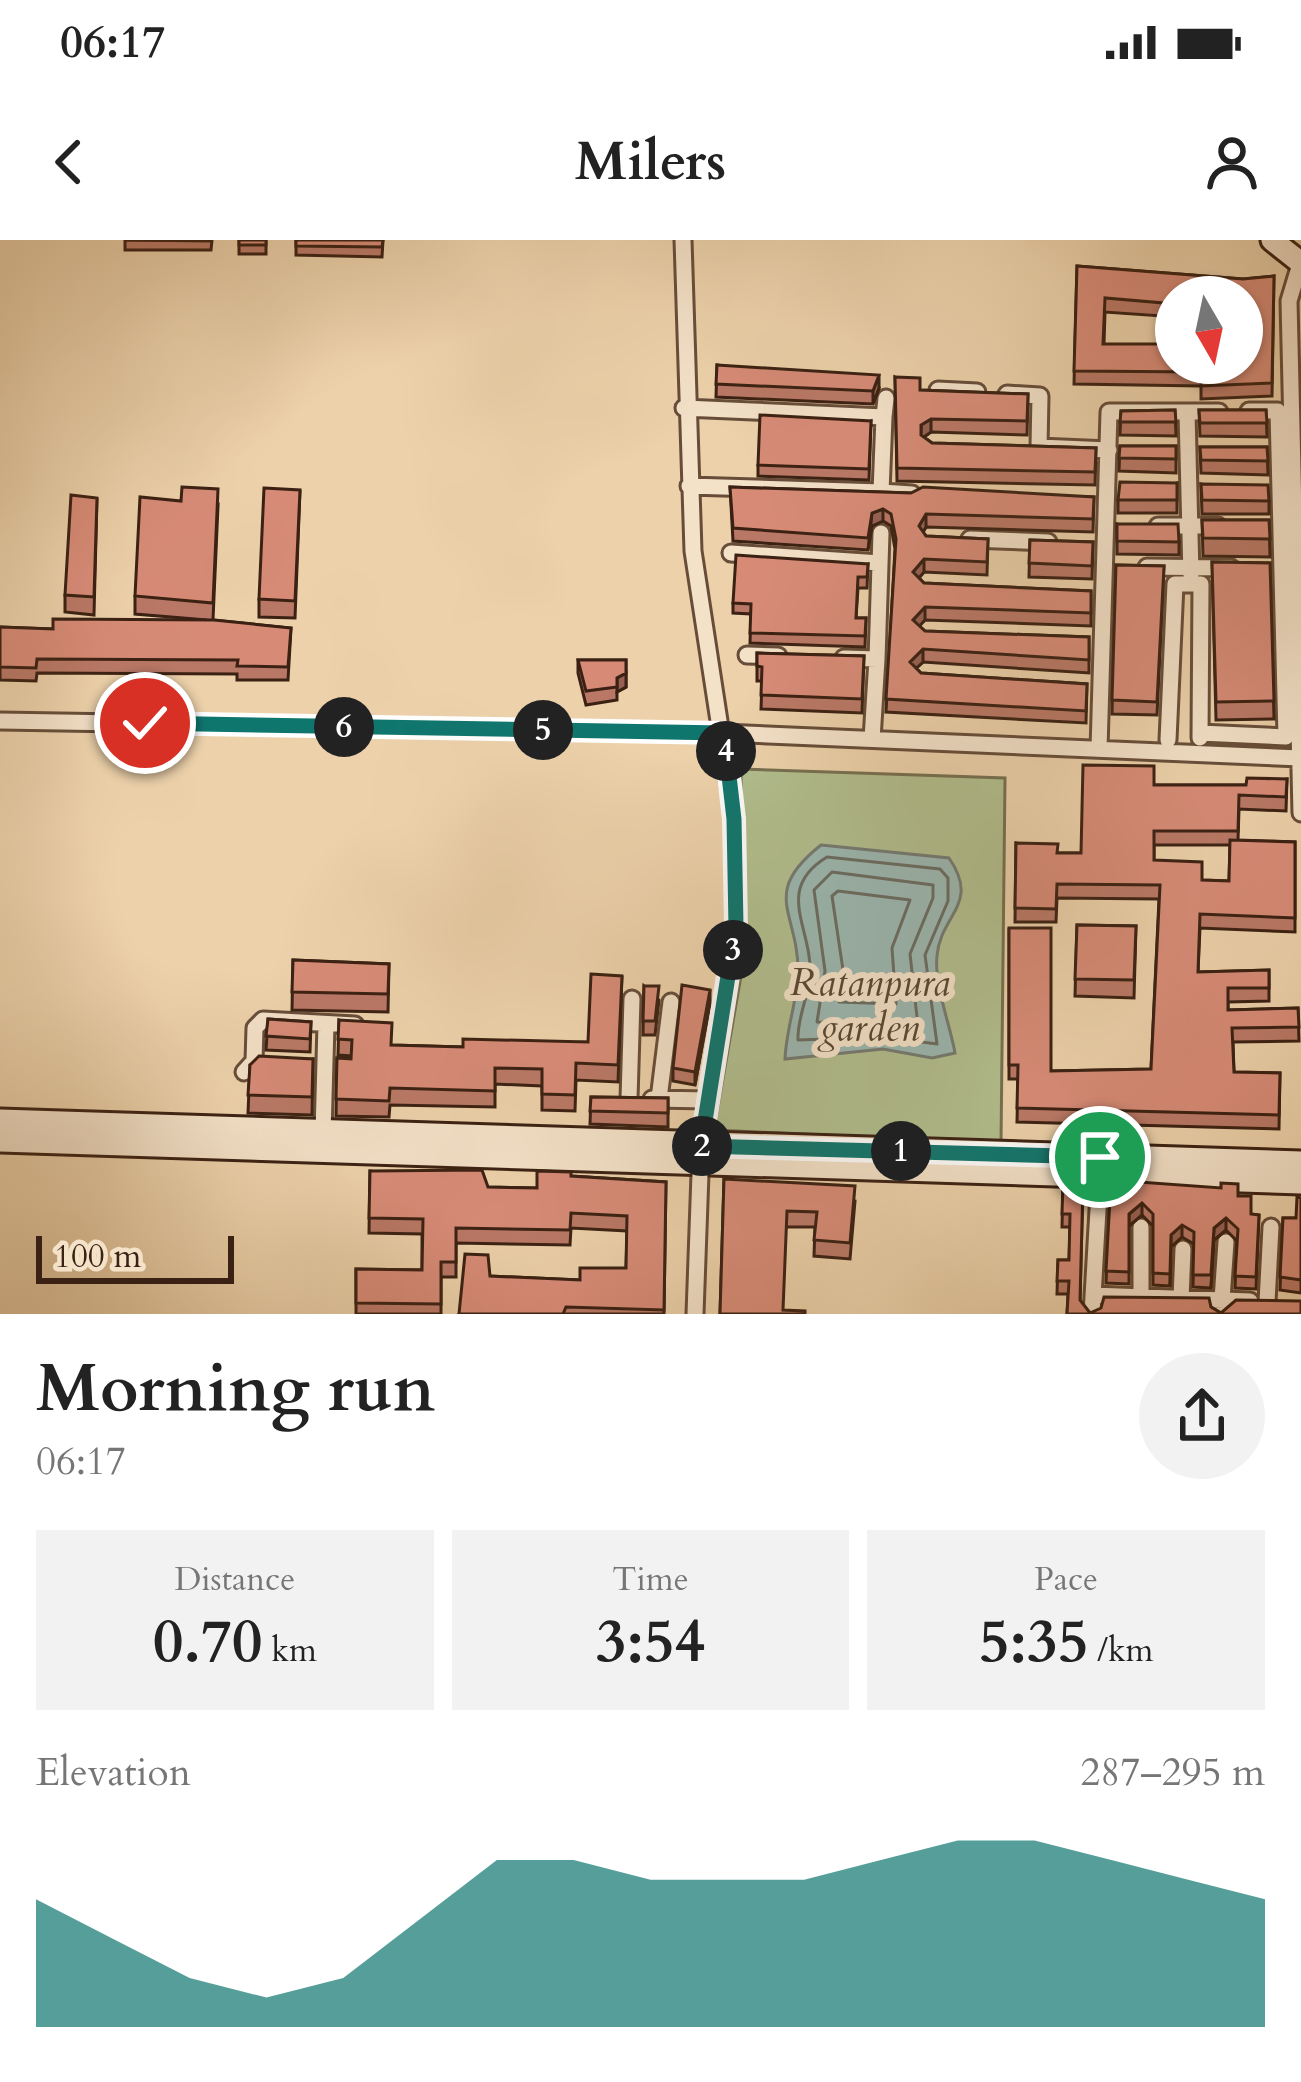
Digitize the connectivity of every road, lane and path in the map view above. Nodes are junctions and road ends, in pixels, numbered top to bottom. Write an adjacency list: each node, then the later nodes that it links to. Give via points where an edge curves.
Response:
1 (683, 240): 6 (street)
2 (1272, 240): 3 (street)
3 (1301, 262): 63 (street, via 1289,301)
4 (938, 390): 10 (street, via 1040,396)
5 (886, 398): 8 (street)
6 (684, 408): 8 (street); 22 (street)
7 (1187, 412): 13 (street, via 1109,412); 14 (street); 17 (street, via 1278,411)
8 (884, 417): 26 (street)
9 (1018, 446): 10 (street)
10 (1039, 447): 13 (street)
11 (1129, 447): 13 (street)
12 (1168, 447): 14 (street)
13 (1109, 448): 25 (street)
14 (1188, 448): 15 (street); 20 (street)
15 (1211, 448)
16 (1256, 448): 17 (street)
17 (1279, 448): 24 (street)
18 (1129, 484): 25 (street)
19 (1169, 484): 20 (street)
20 (1189, 485): 21 (street); 32 (street)
21 (1211, 485)
22 (689, 486): 26 (street); 57 (street)
23 (1257, 486): 24 (street)
24 (1280, 487): 35 (street)
25 (1109, 491): 28 (street); 29 (street)
26 (880, 492): 27 (street)
27 (912, 494)
28 (1086, 497)
29 (1108, 525): 30 (street); 40 (street)
30 (1128, 526)
31 (1149, 526): 32 (street)
32 (1190, 526): 33 (street); 45 (street)
33 (1235, 526)
34 (1258, 526): 35 (street)
35 (1280, 526): 44 (street)
36 (881, 533): 42 (street)
37 (953, 539): 38 (street)
38 (1064, 542)
39 (1085, 543): 40 (street)
40 (1108, 544): 43 (street)
41 (730, 553): 42 (street)
42 (880, 563): 53 (street)
43 (1107, 566): 45 (street); 47 (street)
44 (1282, 569): 45 (street); 58 (street, via 1286,737)
45 (1191, 576): 58 (street, via 1201,584); 60 (street, via 1175,584)
46 (1083, 591): 47 (street)
47 (1106, 592): 49 (street)
48 (1082, 638): 49 (street)
49 (1104, 638): 55 (street)
50 (747, 655): 51 (street)
51 (790, 656)
52 (834, 657): 53 (street)
53 (877, 658): 59 (street)
54 (1076, 684): 55 (street)
55 (1102, 686): 61 (street)
56 (0, 721): 57 (street)
57 (724, 733): 59 (street); 75 (street, via 736,926)
58 (1200, 734): 62 (street)
59 (872, 740): 61 (street)
60 (1168, 740)
61 (1099, 749): 62 (street)
62 (1200, 753): 63 (street)
63 (1300, 758): 64 (street)
64 (1301, 813)
65 (632, 999): 73 (street)
66 (671, 1002): 74 (street)
67 (326, 1024): 68 (street); 70 (street, via 257,1023); 71 (street)
68 (367, 1026)
69 (302, 1064): 71 (street)
70 (256, 1065)
71 (326, 1065): 77 (street)
72 (610, 1099): 73 (street)
73 (628, 1099): 74 (street)
74 (659, 1099): 75 (street)
75 (709, 1100): 79 (street)
76 (0, 1120): 77 (street)
77 (323, 1134): 79 (street)
78 (0, 1141): 79 (street)
79 (701, 1157): 80 (street); 81 (street); 92 (street)
80 (1301, 1162)
81 (1100, 1175): 82 (street); 87 (street)
82 (1301, 1184)
83 (1142, 1227): 88 (street)
84 (1271, 1227): 90 (street)
85 (1226, 1243): 91 (street)
86 (1183, 1249): 89 (street)
87 (1093, 1295): 88 (street); 93 (street)
88 (1135, 1303): 89 (street)
89 (1178, 1304): 91 (street)
90 (1270, 1305): 91 (street)
91 (1222, 1307)
92 (695, 1314)
93 (1092, 1314)

